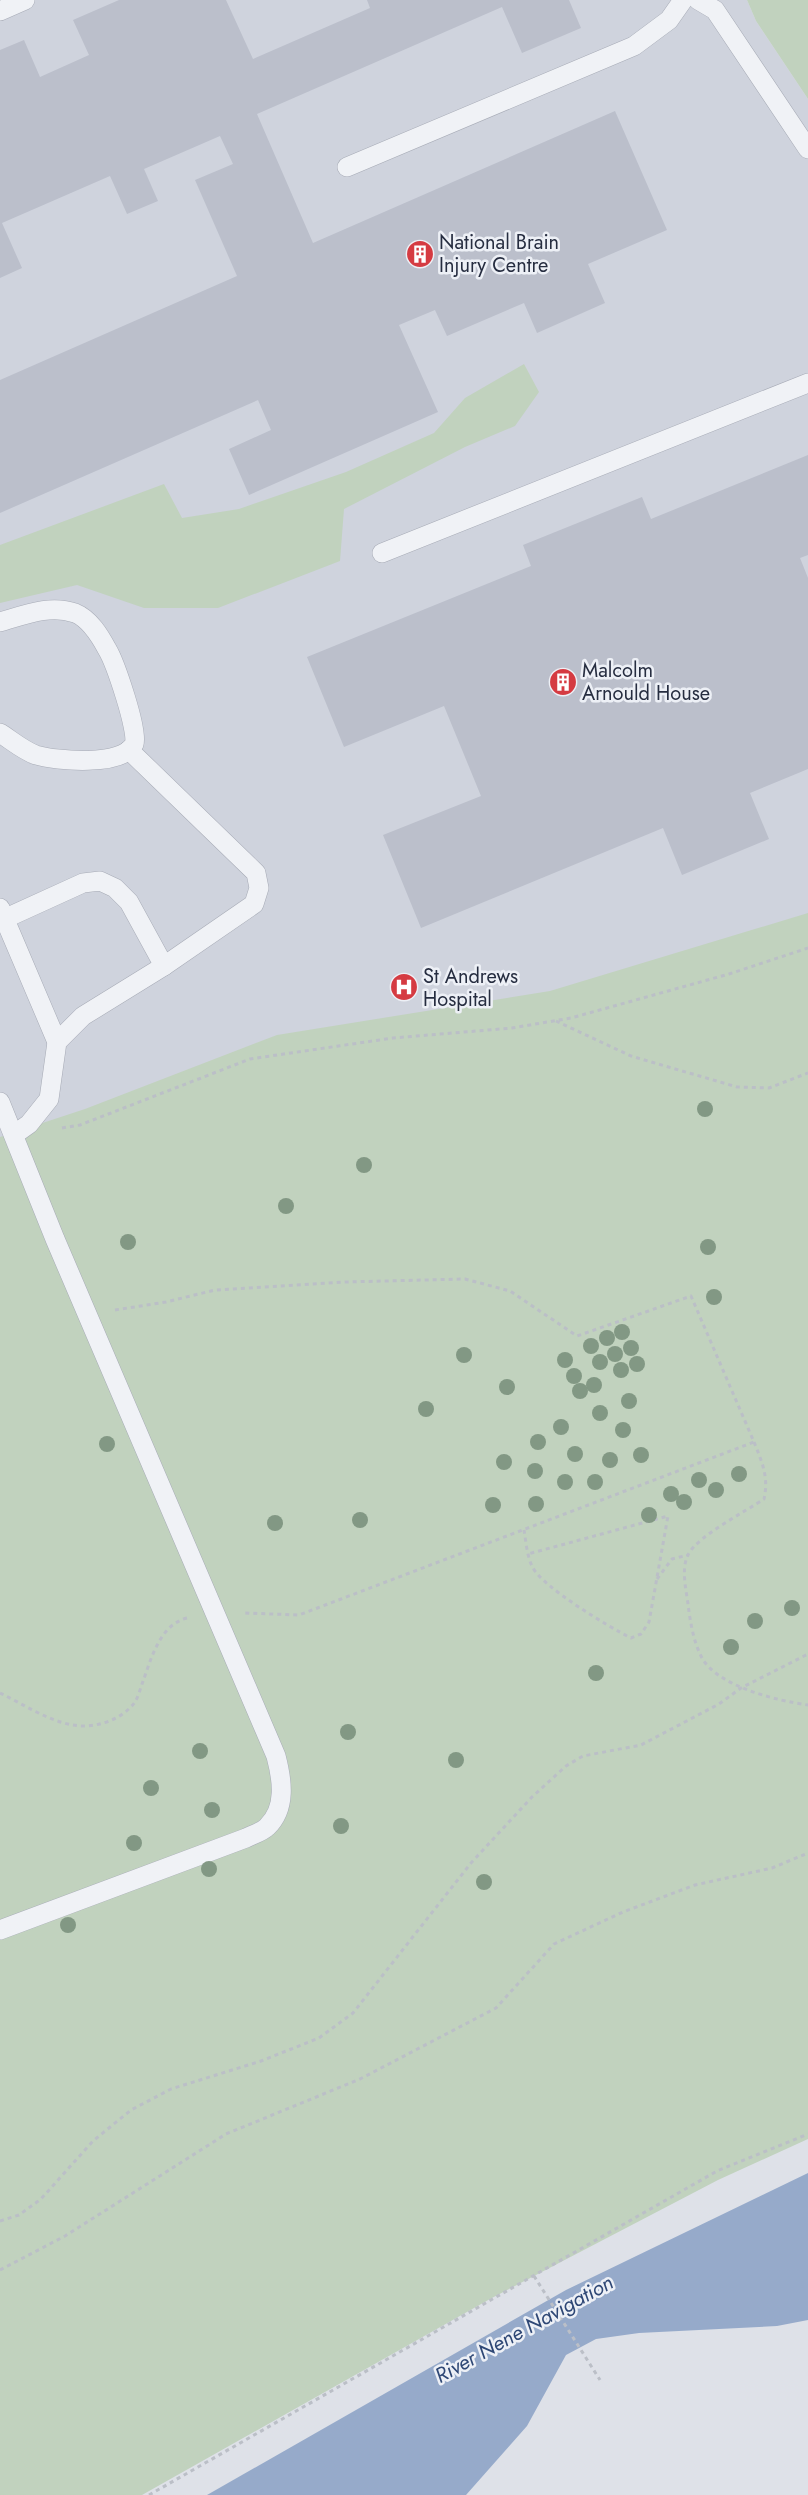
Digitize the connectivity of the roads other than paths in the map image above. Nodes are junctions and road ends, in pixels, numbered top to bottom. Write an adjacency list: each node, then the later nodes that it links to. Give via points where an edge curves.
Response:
1 (25, 0): 4 (lane)
2 (683, 0): 6 (lane, via 669,20 634,46)
3 (698, 0): 5 (lane, via 715,10)
4 (0, 11)
5 (808, 149)
6 (347, 167)
7 (808, 383): 8 (lane)
8 (382, 553)
9 (0, 622): 11 (lane, via 46,610 76,613 87,620 108,651 132,718 136,735)
10 (0, 733): 11 (lane, via 35,755 60,759 87,761)
11 (129, 750): 13 (lane, via 256,873 259,888 254,904)
12 (2, 914): 13 (lane, via 82,883 100,881 115,888 129,902); 14 (lane)
13 (164, 966): 14 (lane, via 82,1016)
14 (57, 1042): 16 (lane, via 49,1099 29,1124)
15 (0, 1102): 16 (lane)
16 (14, 1134): 17 (lane, via 87,1314 276,1756 282,1779 282,1796 277,1813 267,1827 246,1838)
17 (0, 1930)

